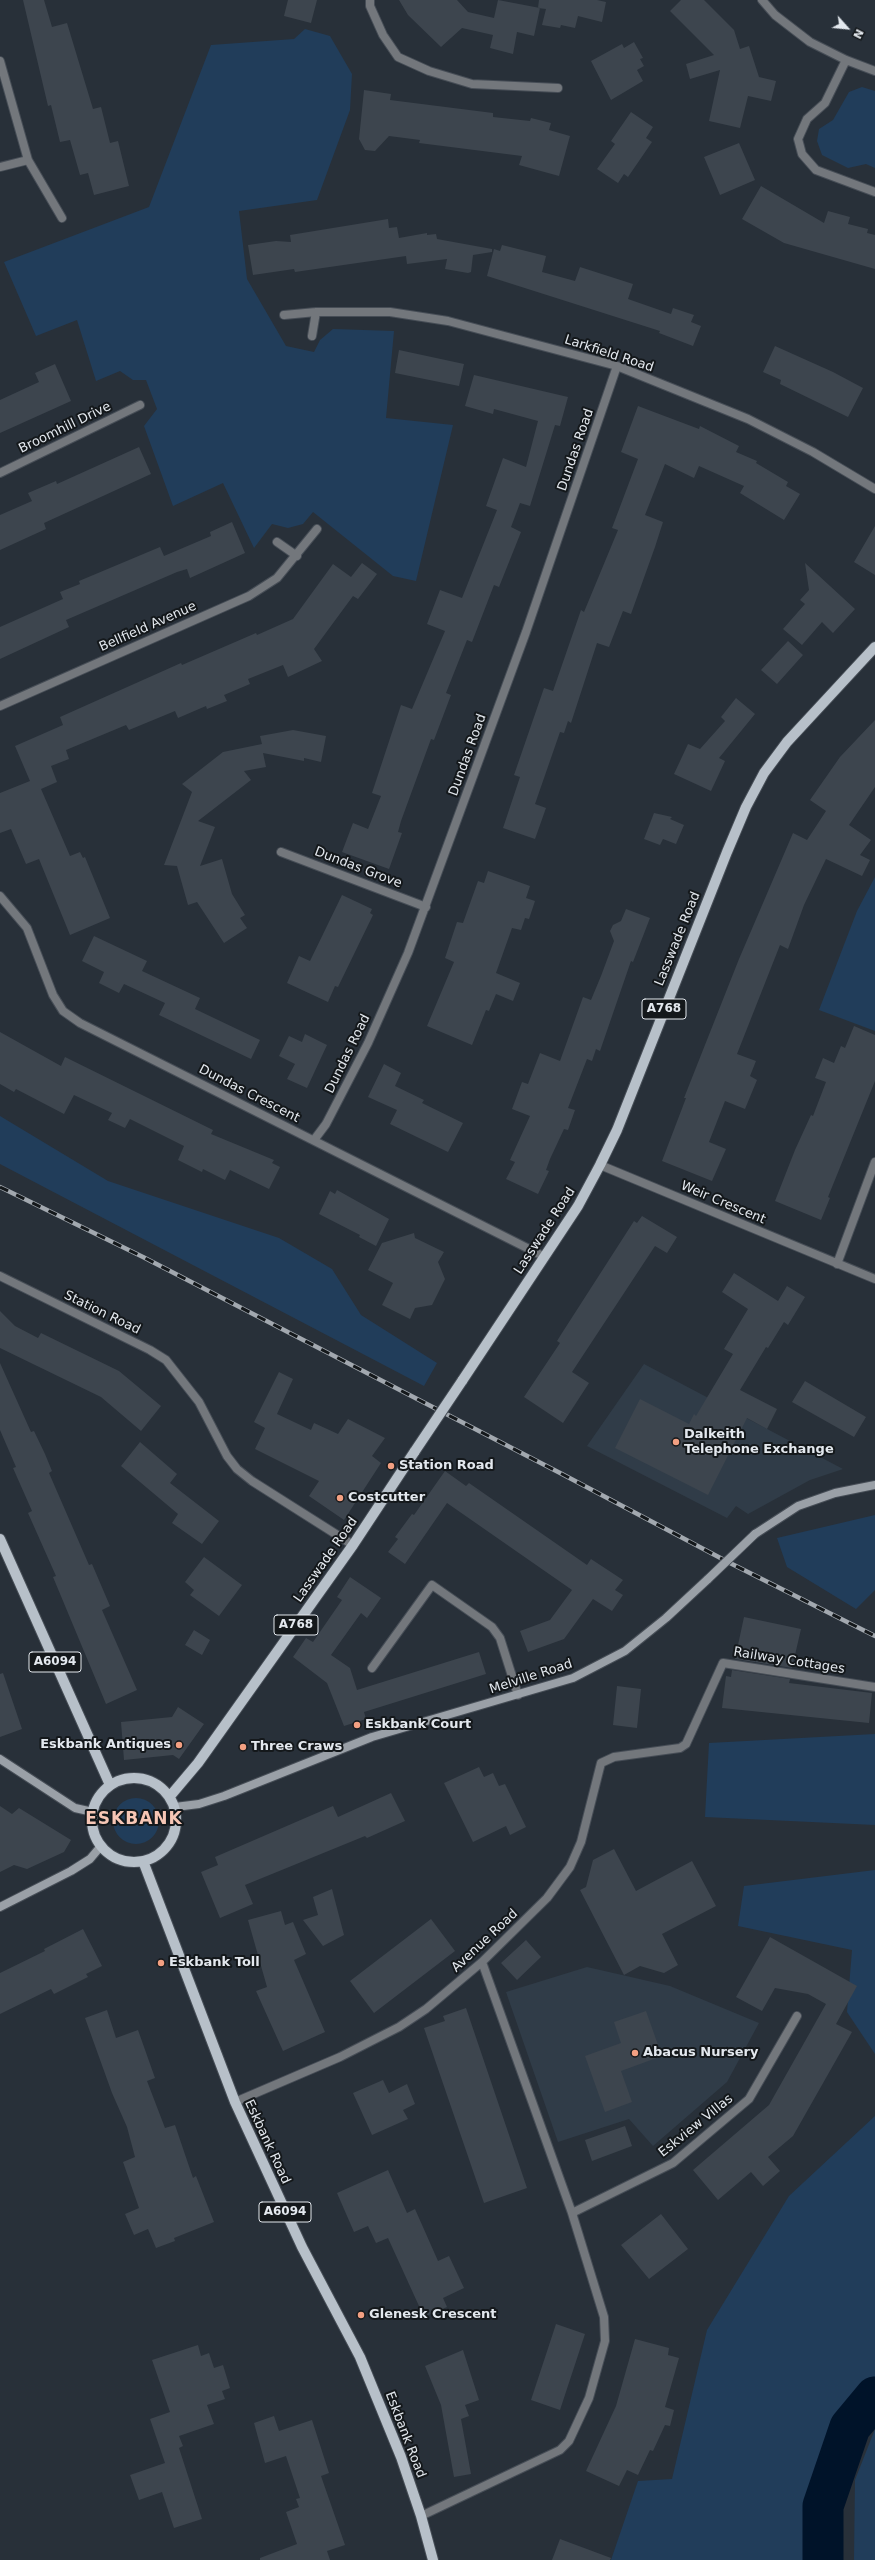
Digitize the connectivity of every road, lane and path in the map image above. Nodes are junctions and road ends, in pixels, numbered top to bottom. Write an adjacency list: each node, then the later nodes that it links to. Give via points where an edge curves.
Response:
1 (370, 0): 6 (street, via 370,6 383,35 398,57 429,71 472,84)
2 (762, 0): 3 (street, via 810,42)
3 (846, 60): 5 (street); 9 (street, via 825,103 807,119 798,139 802,154 816,170)
4 (0, 61): 7 (street)
5 (875, 71)
6 (558, 88)
7 (28, 160): 8 (street); 10 (street)
8 (0, 167)
9 (875, 192)
10 (62, 218)
11 (316, 312): 12 (street, Larkfield Road); 13 (street); 14 (street, Larkfield Road, via 390,312 448,321)
12 (284, 315)
13 (312, 336)
14 (617, 366): 17 (street, Larkfield Road, via 748,419 813,452); 25 (street, Dundas Road, via 526,632)
15 (140, 405): 16 (street, Broomhill Drive)
16 (0, 473)
17 (875, 489)
18 (317, 529): 20 (street, Bellfield Avenue)
19 (277, 542): 20 (street)
20 (297, 556): 22 (street, Bellfield Avenue, via 276,578 250,596)
21 (875, 647): 28 (main road, Lasswade Road / A768, via 787,742 753,793 727,852 617,1130)
22 (0, 706)
23 (281, 852): 25 (street, Dundas Grove)
24 (0, 896): 26 (street, Dundas Crescent, via 27,928 53,995 63,1011 80,1023)
25 (426, 907): 26 (street, Dundas Road, via 368,1043 326,1124)
26 (314, 1140): 29 (street, Dundas Crescent)
27 (875, 1162): 30 (street)
28 (600, 1165): 29 (main road, Lasswade Road / A768, via 578,1206); 30 (street, Weir Crescent)
29 (544, 1257): 35 (main road, Lasswade Road / A768, bridge)
30 (836, 1264): 32 (street, Weir Crescent)
31 (0, 1276): 35 (street, Station Road, via 166,1360 199,1402 227,1456 237,1469)
32 (875, 1279)
33 (875, 1484): 38 (main road, Melville Road, bridge, via 835,1492 798,1506 755,1534 666,1618 625,1650 573,1678)
34 (0, 1539): 41 (main road, A6094)
35 (353, 1545): 42 (main road, Lasswade Road / A768, via 198,1763)
36 (372, 1668): 38 (street, via 432,1585 492,1627 500,1638)
37 (875, 1687): 39 (street, Railway Cottages, via 723,1663 686,1744)
38 (518, 1695): 43 (main road, Melville Road, via 372,1737 224,1796 198,1804)
39 (680, 1748): 48 (street, Avenue Road, via 614,1757 601,1763 581,1842 570,1867 547,1898)
40 (0, 1759): 44 (main road, via 75,1808)
41 (110, 1785): 42 (main road, via 132,1777 141,1778 154,1781); 44 (main road, via 103,1791)
42 (171, 1795): 43 (main road)
43 (175, 1807): 46 (main road, via 176,1828 172,1839 164,1849)
44 (93, 1812): 45 (main road, via 94,1830)
45 (101, 1846): 46 (main road, via 108,1854 126,1862); 47 (main road, via 90,1859)
46 (143, 1861): 50 (main road, Eskbank Road / A6094)
47 (0, 1907)
48 (482, 1962): 50 (street, Avenue Road, via 426,2009 399,2027 340,2057); 51 (street)
49 (796, 2016): 51 (street, Eskview Villas, via 749,2099 673,2162)
50 (235, 2102): 52 (main road, Eskbank Road / A6094, via 302,2247 360,2357)
51 (572, 2213): 52 (street, via 604,2317 606,2341 589,2398 569,2441 560,2450)
52 (421, 2516): 53 (main road, Eskbank Road / A6094)
53 (433, 2560)

